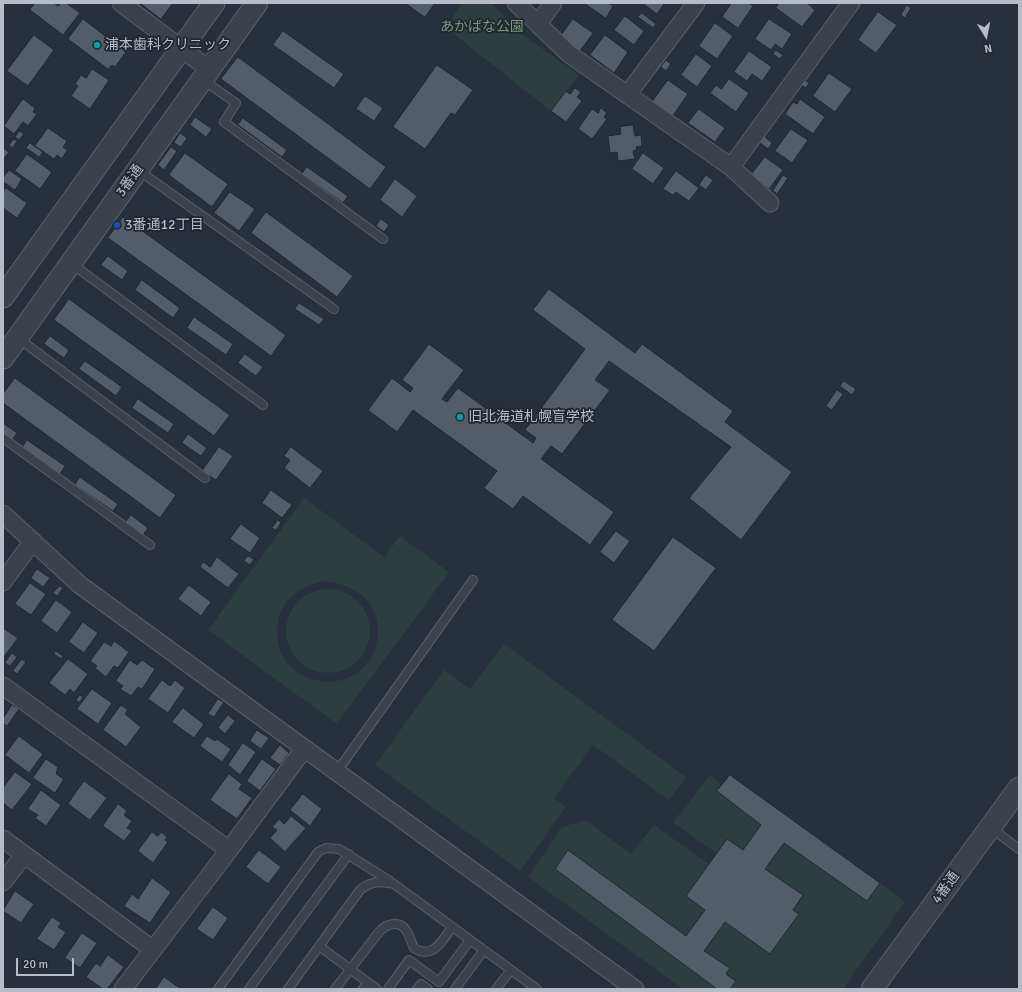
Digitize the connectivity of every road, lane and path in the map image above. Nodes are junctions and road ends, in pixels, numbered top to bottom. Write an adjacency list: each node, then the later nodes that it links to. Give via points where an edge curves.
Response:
1 (121, 3): 9 (street)
2 (214, 3): 9 (street)
3 (257, 3): 10 (street, 3番通)
4 (516, 3): 8 (street)
5 (553, 3): 8 (street)
6 (696, 3): 11 (street)
7 (851, 3): 12 (street)
8 (538, 24): 11 (street, via 569,54)
9 (182, 48): 10 (street); 17 (street)
10 (206, 75): 13 (street, 3番通); 15 (lane, via 236,103 224,122)
11 (627, 95): 12 (street)
12 (730, 167): 14 (street)
13 (138, 170): 16 (street, 3番通); 18 (lane)
14 (770, 203)
15 (382, 239)
16 (71, 263): 19 (street, 3番通); 21 (lane)
17 (3, 297)
18 (334, 309)
19 (18, 338): 20 (street, 3番通); 23 (lane)
20 (3, 358)
21 (263, 405)
22 (3, 438): 26 (lane)
23 (205, 478)
24 (3, 514): 25 (street)
25 (33, 541): 28 (street); 30 (street, via 80,585)
26 (150, 545)
27 (473, 580): 31 (lane)
28 (3, 582)
29 (3, 686): 36 (street)
30 (304, 749): 31 (street); 36 (street)
31 (336, 772): 61 (street)
32 (1019, 788): 33 (street, 4番通)
33 (990, 828): 35 (lane); 62 (street, 4番通)
34 (3, 839): 37 (street)
35 (1019, 849)
36 (229, 850): 44 (street)
37 (24, 854): 39 (street); 44 (street)
38 (349, 854): 40 (lane); 50 (lane, via 333,848 318,852); 51 (lane)
39 (3, 882)
40 (394, 884): 41 (lane); 43 (lane, via 380,881 366,885)
41 (452, 927): 42 (lane); 46 (lane, via 434,950 425,953 414,948 403,927 398,924 387,925)
42 (470, 940): 45 (lane); 55 (lane, via 439,982 409,960)
43 (319, 946): 46 (lane); 52 (lane)
44 (152, 949): 49 (street)
45 (484, 950): 47 (lane); 58 (lane)
46 (350, 969): 48 (lane); 53 (lane)
47 (511, 970): 59 (lane); 60 (lane)
48 (366, 986): 54 (lane)
49 (123, 989)
50 (218, 989)
51 (249, 989)
52 (288, 989)
53 (335, 989)
54 (377, 989)
55 (388, 989)
56 (417, 989): 57 (lane, via 421,984)
57 (428, 989)
58 (454, 989)
59 (496, 989)
60 (537, 989)
61 (635, 989)
62 (872, 989)

